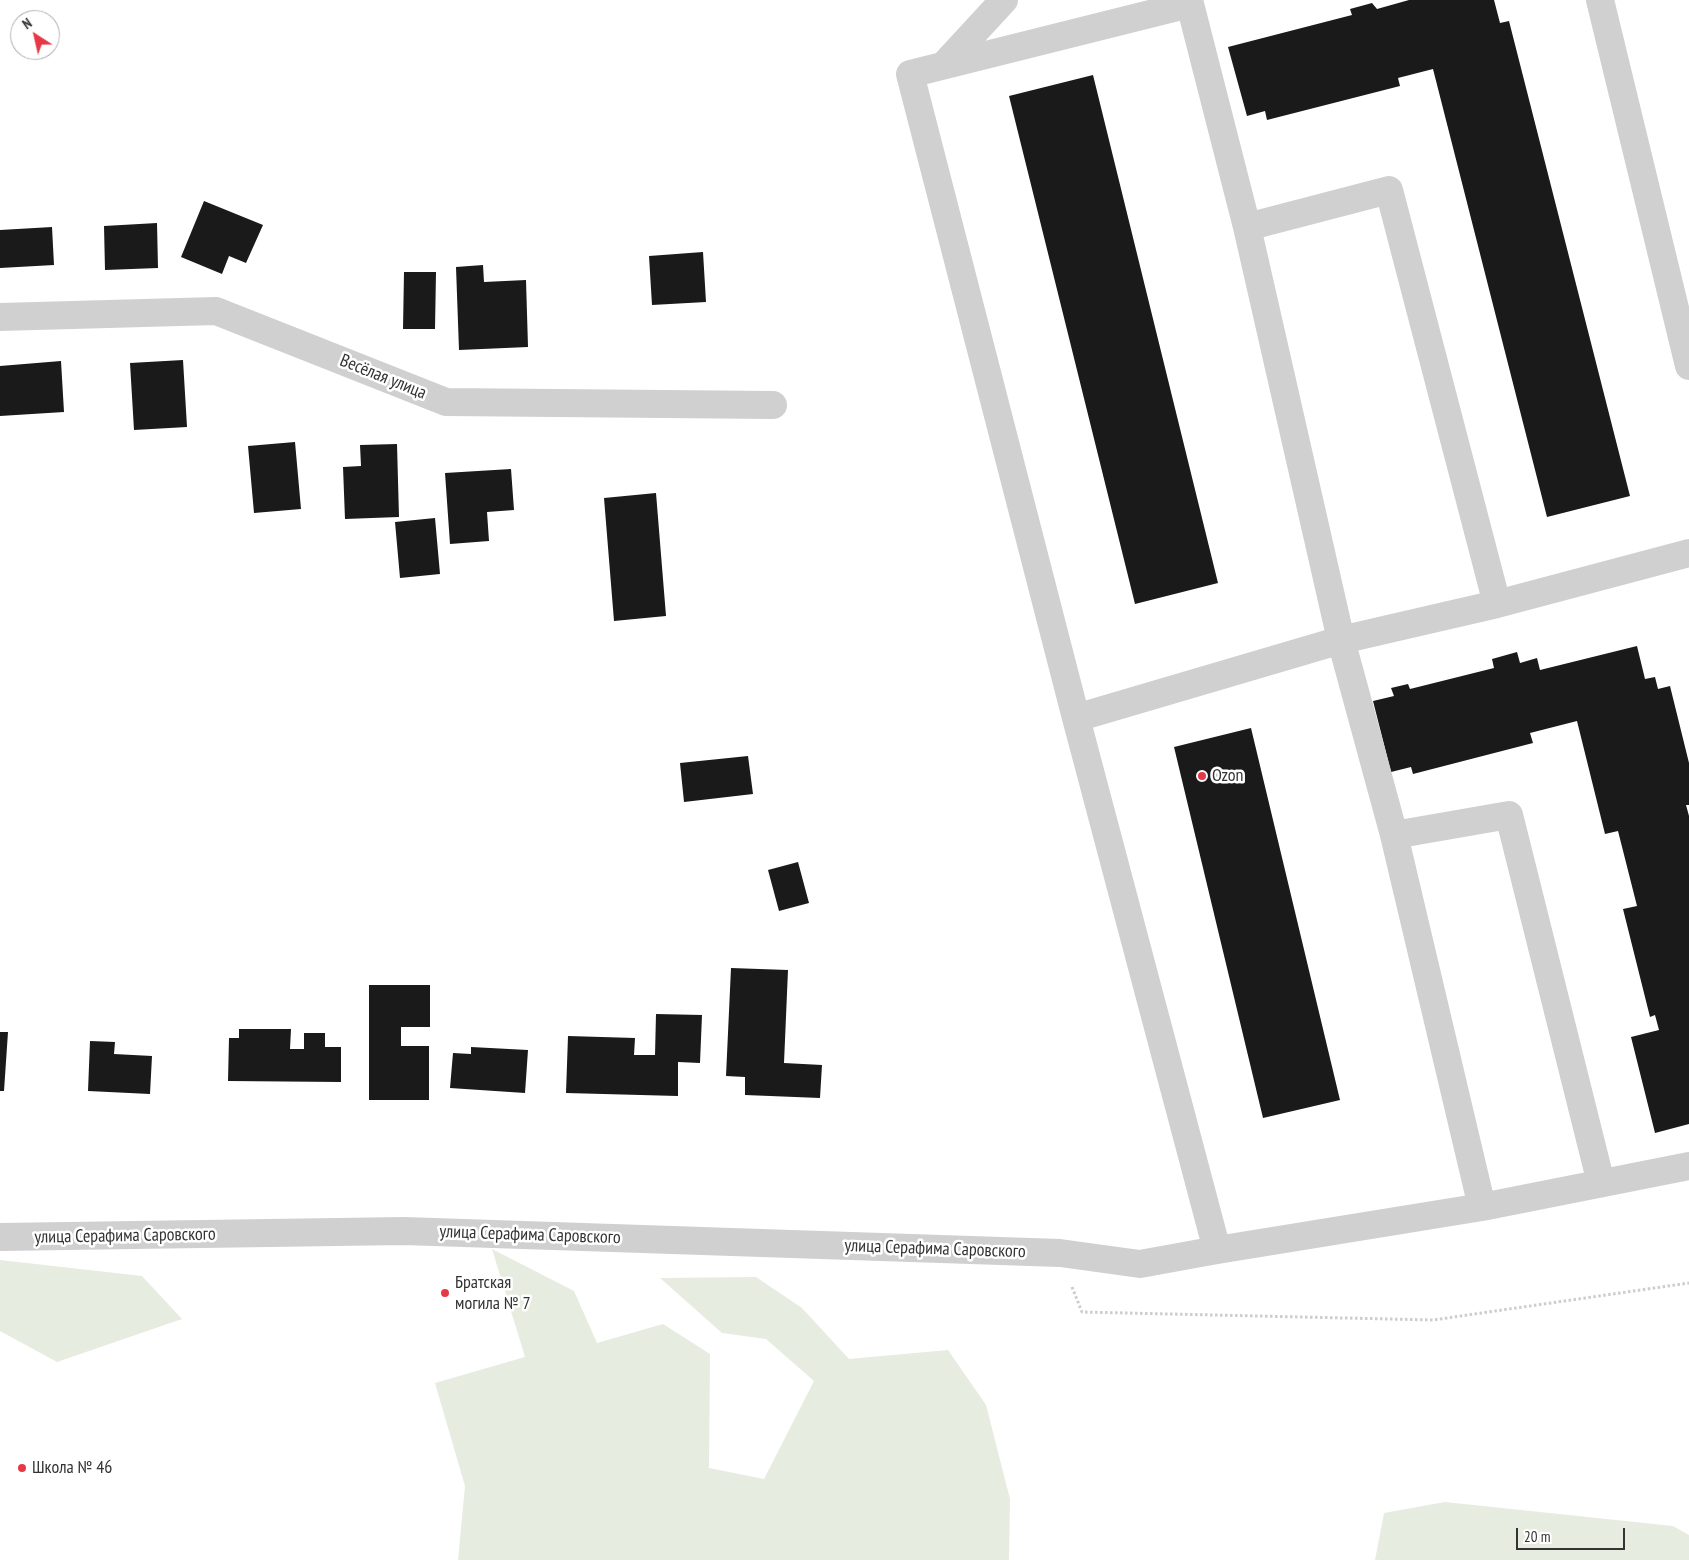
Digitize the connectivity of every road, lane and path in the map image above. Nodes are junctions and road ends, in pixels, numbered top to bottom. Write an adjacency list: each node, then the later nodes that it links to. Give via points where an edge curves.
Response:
1 (1004, 0): 4 (street)
2 (1600, 0): 7 (street)
3 (1199, 2): 4 (street); 5 (street)
4 (944, 65): 12 (street, via 910,74)
5 (1247, 227): 10 (street, via 1389,190); 11 (street)
6 (0, 317): 8 (street, Весёлая улица, via 216,311 446,402)
7 (1689, 366)
8 (773, 405)
9 (1689, 553): 10 (street)
10 (1497, 604): 11 (street)
11 (1341, 640): 12 (street); 13 (street)
12 (1076, 718): 18 (street)
13 (1394, 835): 15 (street, via 1509,815); 16 (street)
14 (1689, 1166): 15 (street, улица Серафима Саровского)
15 (1601, 1183): 16 (street, улица Серафима Саровского)
16 (1482, 1207): 18 (street, улица Серафима Саровского)
17 (0, 1238): 19 (street, улица Серафима Саровского, via 404,1231)
18 (1217, 1250): 19 (street, улица Серафима Саровского, via 1140,1264)
19 (1060, 1253): 20 (path, via 1082,1312 1433,1320)
20 (1689, 1283)

